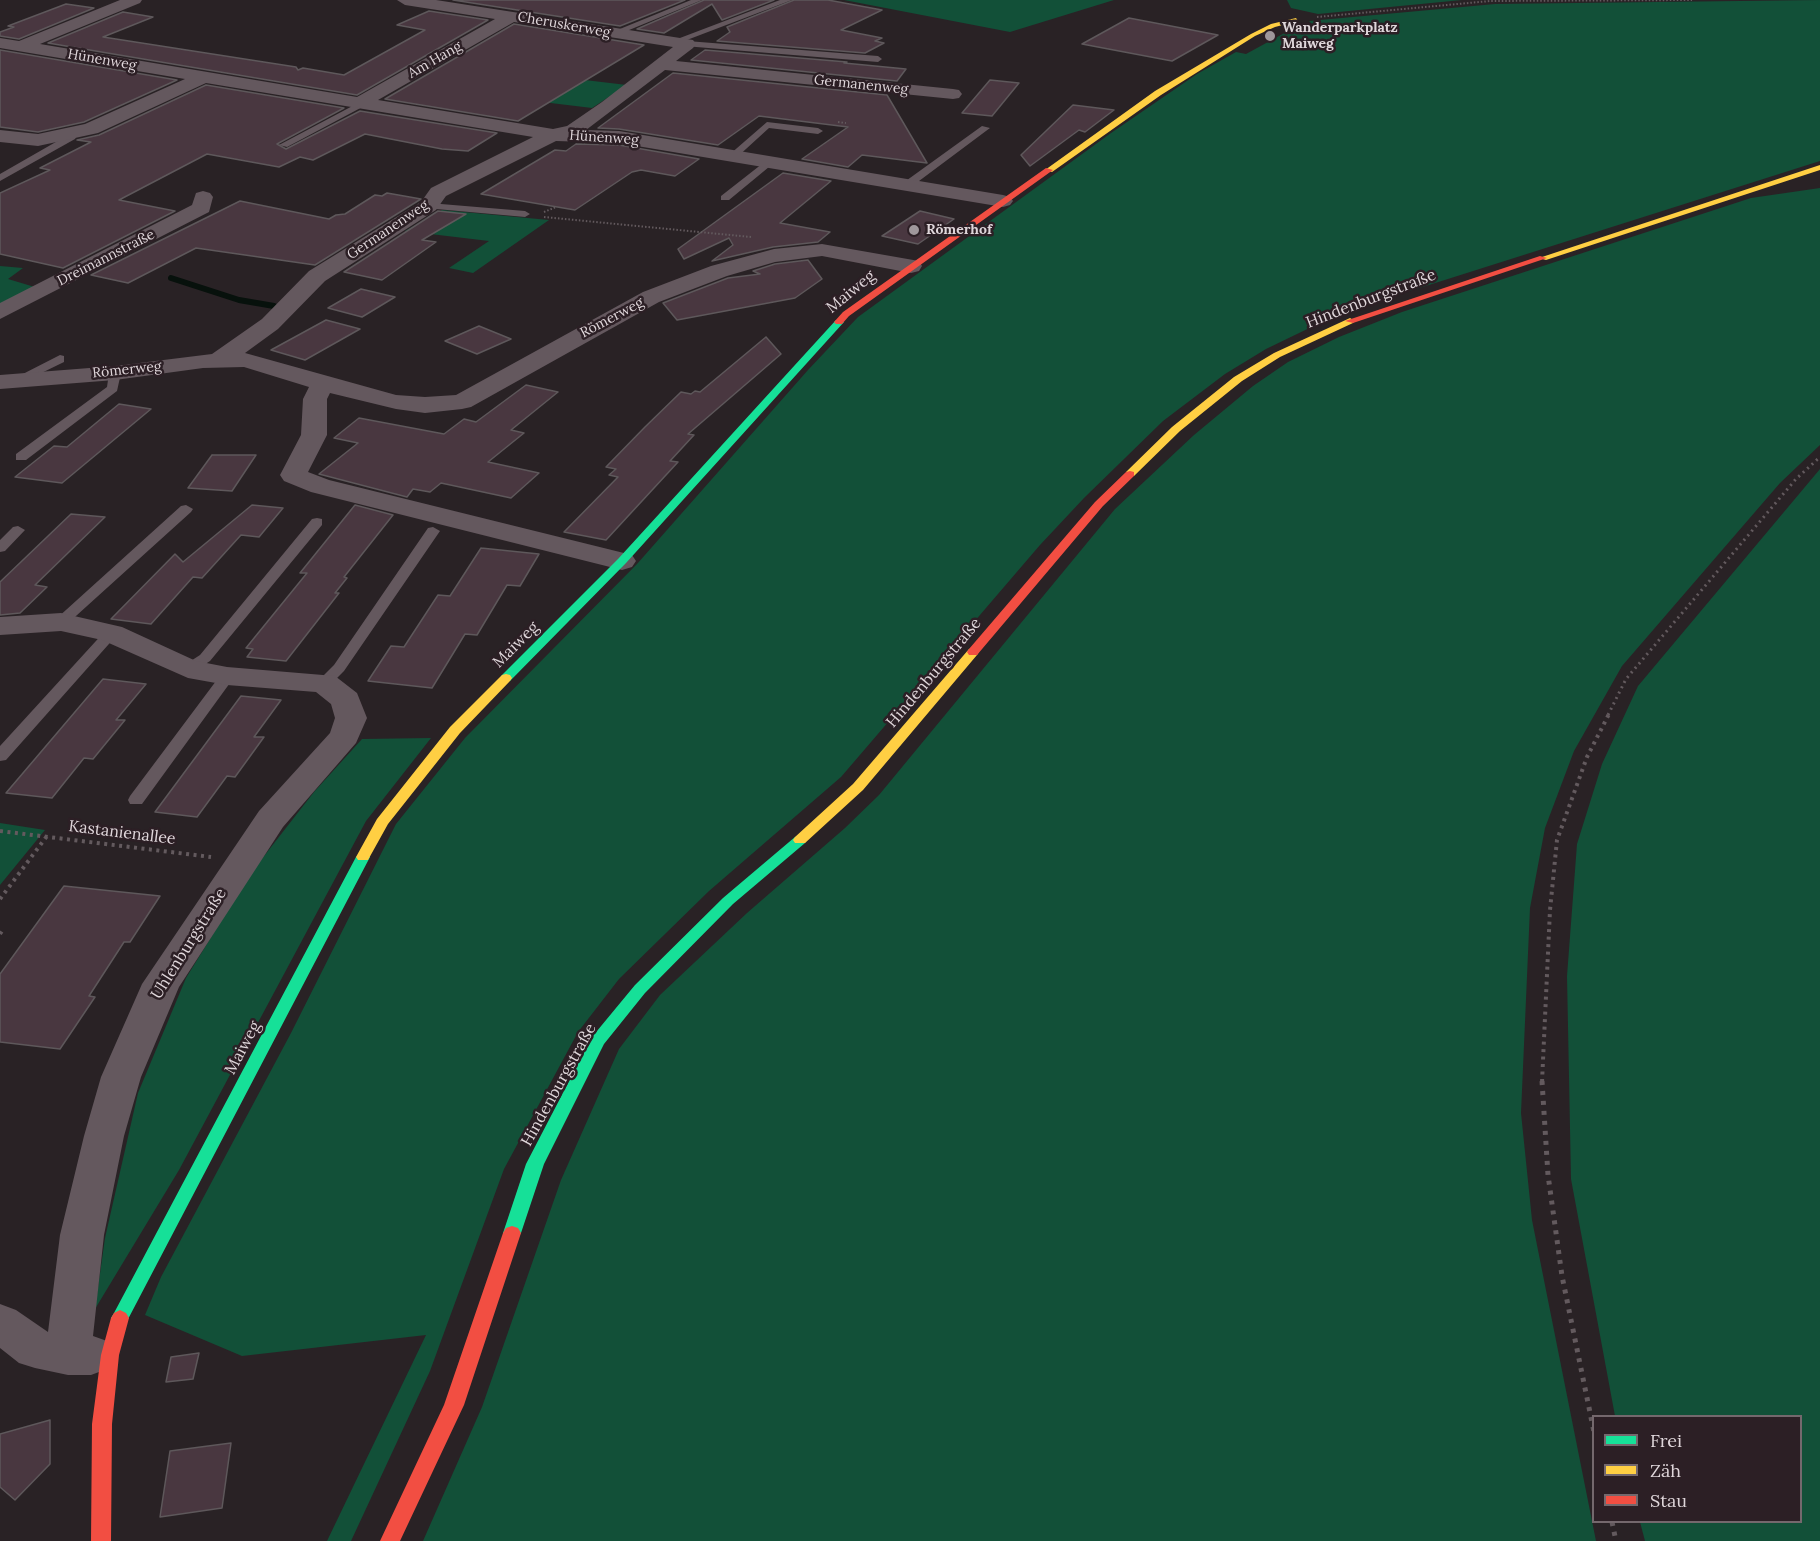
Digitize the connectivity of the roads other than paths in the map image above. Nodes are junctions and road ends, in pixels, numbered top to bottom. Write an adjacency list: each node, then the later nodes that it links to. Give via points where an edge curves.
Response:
1 (134, 0): 11 (street)
2 (405, 0): 5 (street, Cheruskerweg)
3 (698, 0): 8 (lane)
4 (788, 0): 10 (lane)
5 (434, 2): 6 (street, Cheruskerweg)
6 (512, 16): 8 (street, Cheruskerweg); 17 (street, Am Hang)
7 (1296, 20): 32 (street, Maiweg, via 1273,25 1219,54)
8 (614, 33): 10 (street, Cheruskerweg)
9 (0, 43): 11 (street, Hünenweg)
10 (680, 43): 13 (lane); 14 (street, Germanenweg)
11 (22, 46): 12 (street); 15 (street, Hünenweg)
12 (0, 56)
13 (878, 59)
14 (663, 65): 16 (street, Germanenweg); 21 (street, Germanenweg, via 574,130)
15 (204, 77): 17 (street, Hünenweg); 20 (street, via 91,129)
16 (953, 94)
17 (364, 105): 21 (street, Hünenweg); 23 (lane); 24 (lane)
18 (985, 128): 29 (lane)
19 (818, 131): 25 (lane, via 767,125)
20 (74, 133): 22 (street, via 38,140); 28 (lane)
21 (553, 135): 25 (street, Hünenweg, via 619,137); 33 (street, Germanenweg, via 438,192)
22 (0, 136)
23 (298, 144)
24 (284, 145)
25 (732, 157): 26 (street, Hünenweg)
26 (770, 162): 29 (street, Hünenweg); 31 (lane)
27 (1820, 166): 60 (street, Hindenburgstraße, via 1339,325 1238,379 1176,429 1099,504 858,787 728,901 640,989 598,1041 535,1164 454,1405)
28 (0, 178)
29 (906, 185): 32 (street, Hünenweg)
30 (202, 197): 36 (street, Dreimannstraße, via 202,208)
31 (725, 198)
32 (1003, 201): 35 (street, Maiweg)
33 (429, 206): 34 (lane); 38 (street, Germanenweg, via 317,276 270,324)
34 (525, 214)
35 (911, 266): 41 (street, Römerweg, via 835,248 774,256 719,271 661,292 462,402 396,402); 48 (street, Maiweg, via 846,314)
36 (0, 312)
37 (60, 359): 40 (lane)
38 (219, 360): 39 (street, Römerweg); 41 (street, Römerweg, via 246,360)
39 (116, 373): 40 (street, Römerweg); 42 (lane, via 113,388)
40 (7, 379)
41 (323, 384): 48 (street, via 315,399 314,435 293,475 320,486)
42 (21, 457)
43 (186, 509): 49 (lane)
44 (317, 522): 52 (lane, via 205,658)
45 (18, 530): 47 (lane)
46 (433, 531): 54 (lane, via 339,669)
47 (0, 548)
48 (622, 561): 58 (street, Maiweg, via 455,730 382,822 122,1309)
49 (61, 622): 50 (street); 51 (street)
50 (0, 626)
51 (111, 633): 52 (street); 55 (lane)
52 (188, 669): 53 (street)
53 (227, 676): 54 (street); 56 (lane)
54 (324, 683): 58 (street, Uhlenburgstraße, via 346,700 351,718 345,736 271,819 241,861 161,984 121,1077 82,1234)
55 (0, 756)
56 (136, 800)
57 (0, 1323): 58 (street, via 35,1349)
58 (89, 1355): 59 (street, Maiweg, via 102,1424)
59 (101, 1541)
60 (390, 1541)

